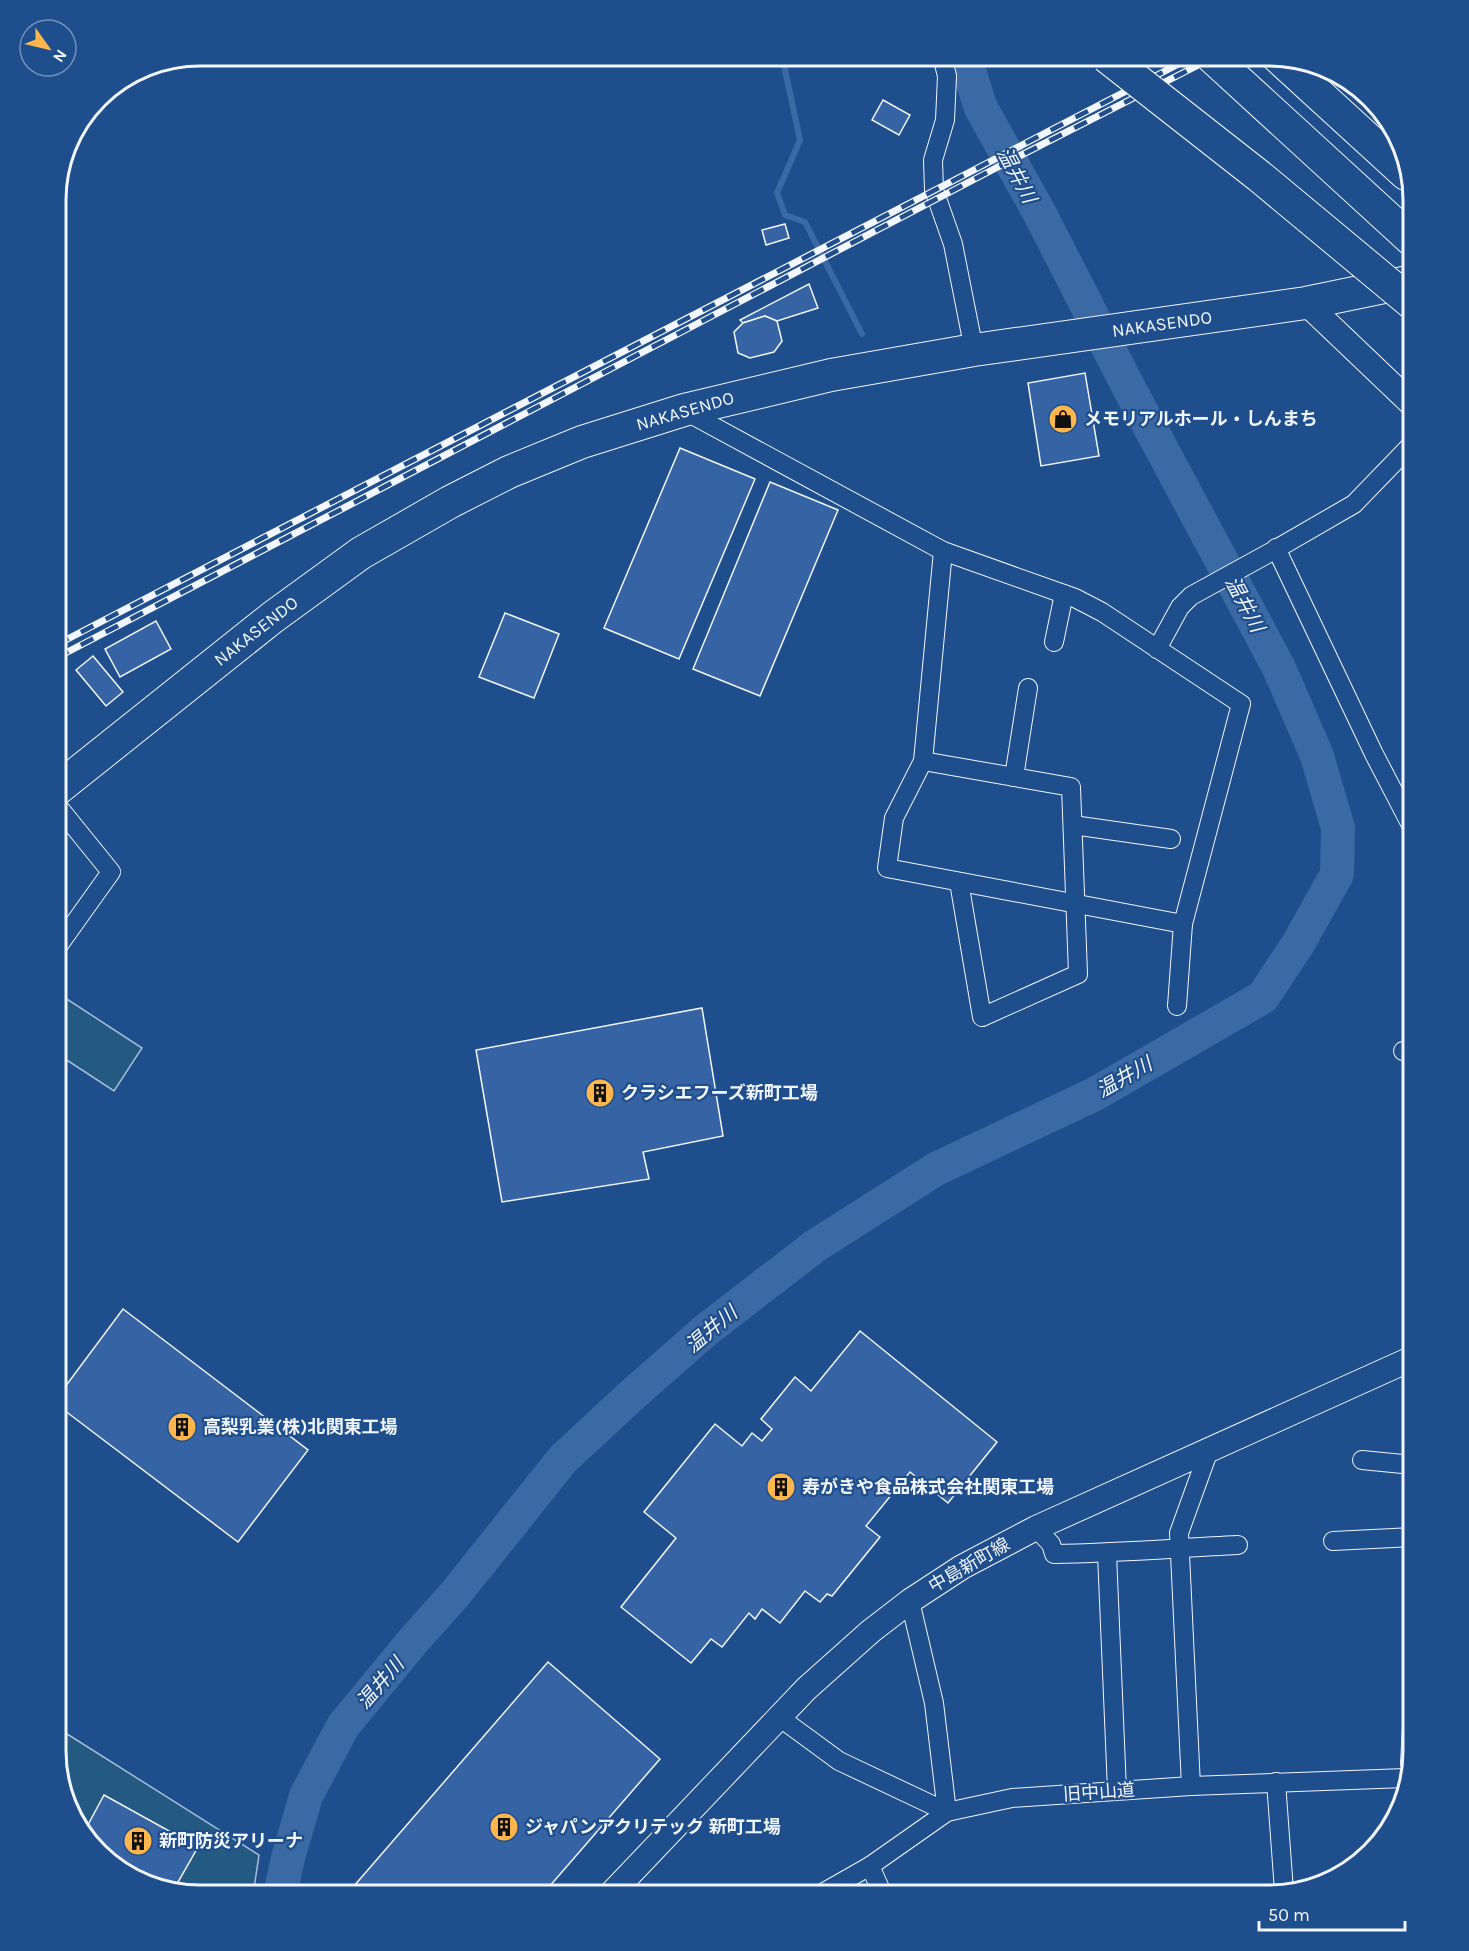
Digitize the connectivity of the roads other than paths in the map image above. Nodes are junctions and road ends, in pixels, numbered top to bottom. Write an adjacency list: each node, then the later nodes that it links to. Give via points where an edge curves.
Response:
1 (944, 66): 12 (street, via 945,120 933,160 934,190 952,244)
2 (1119, 66): 10 (highway, bridge)
3 (1222, 66): 8 (highway, bridge)
4 (1290, 68): 7 (highway)
5 (1304, 71): 6 (highway)
6 (1398, 166)
7 (1398, 167)
8 (1403, 232)
9 (1403, 283): 11 (highway, NAKASENDO)
10 (1403, 296)
11 (1306, 303): 12 (highway, NAKASENDO); 13 (main road)
12 (974, 350): 14 (highway, NAKASENDO, via 831,375)
13 (1403, 395)
14 (684, 410): 17 (street); 24 (highway, NAKASENDO, via 582,442 509,472 361,553 273,617)
15 (1403, 453): 16 (street, via 1354,504)
16 (1274, 550): 20 (street, via 1191,596 1180,606); 25 (street, via 1374,754)
17 (943, 551): 18 (street); 22 (street)
18 (1064, 594): 19 (street); 20 (street, via 1102,612)
19 (1054, 642)
20 (1157, 648): 31 (street, via 1241,704)
21 (1028, 688): 23 (street)
22 (923, 761): 23 (street); 29 (street, via 894,818 887,868)
23 (1014, 777): 27 (street, via 1071,787)
24 (66, 782)
25 (1403, 804)
26 (66, 816): 32 (street, via 111,872)
27 (1073, 825): 28 (street); 30 (street)
28 (1171, 839)
29 (959, 882): 30 (street); 30 (street, via 982,1017 1078,974)
30 (1076, 905): 31 (street)
31 (1183, 924): 33 (street)
32 (66, 935)
33 (1177, 1006)
34 (1403, 1363): 35 (main road, 中島新町線)
35 (1209, 1450): 38 (main road, 中島新町線); 42 (street, via 1179,1533)
36 (1362, 1460): 37 (street)
37 (1403, 1464)
38 (1036, 1528): 43 (street, via 1051,1544 1054,1554); 44 (main road, 中島新町線, via 962,1567)
39 (1403, 1538): 40 (street)
40 (1333, 1541)
41 (1238, 1545): 42 (street)
42 (1179, 1547): 43 (street); 48 (street)
43 (1107, 1554): 49 (street)
44 (910, 1601): 45 (main road, 中島新町線, via 835,1662); 50 (street, via 934,1703)
45 (779, 1717): 50 (street, via 839,1761); 53 (main road, 中島新町線)
46 (1400, 1778): 47 (street, 旧中山道)
47 (1276, 1782): 48 (street, 旧中山道); 52 (street)
48 (1191, 1786): 49 (street, 旧中山道)
49 (1117, 1790): 50 (street, 旧中山道, via 1012,1798)
50 (947, 1812): 51 (street, 旧中山道)
51 (870, 1866): 54 (street, 旧中山道); 55 (street)
52 (1284, 1884)
53 (620, 1885)
54 (838, 1885)
55 (878, 1885)

